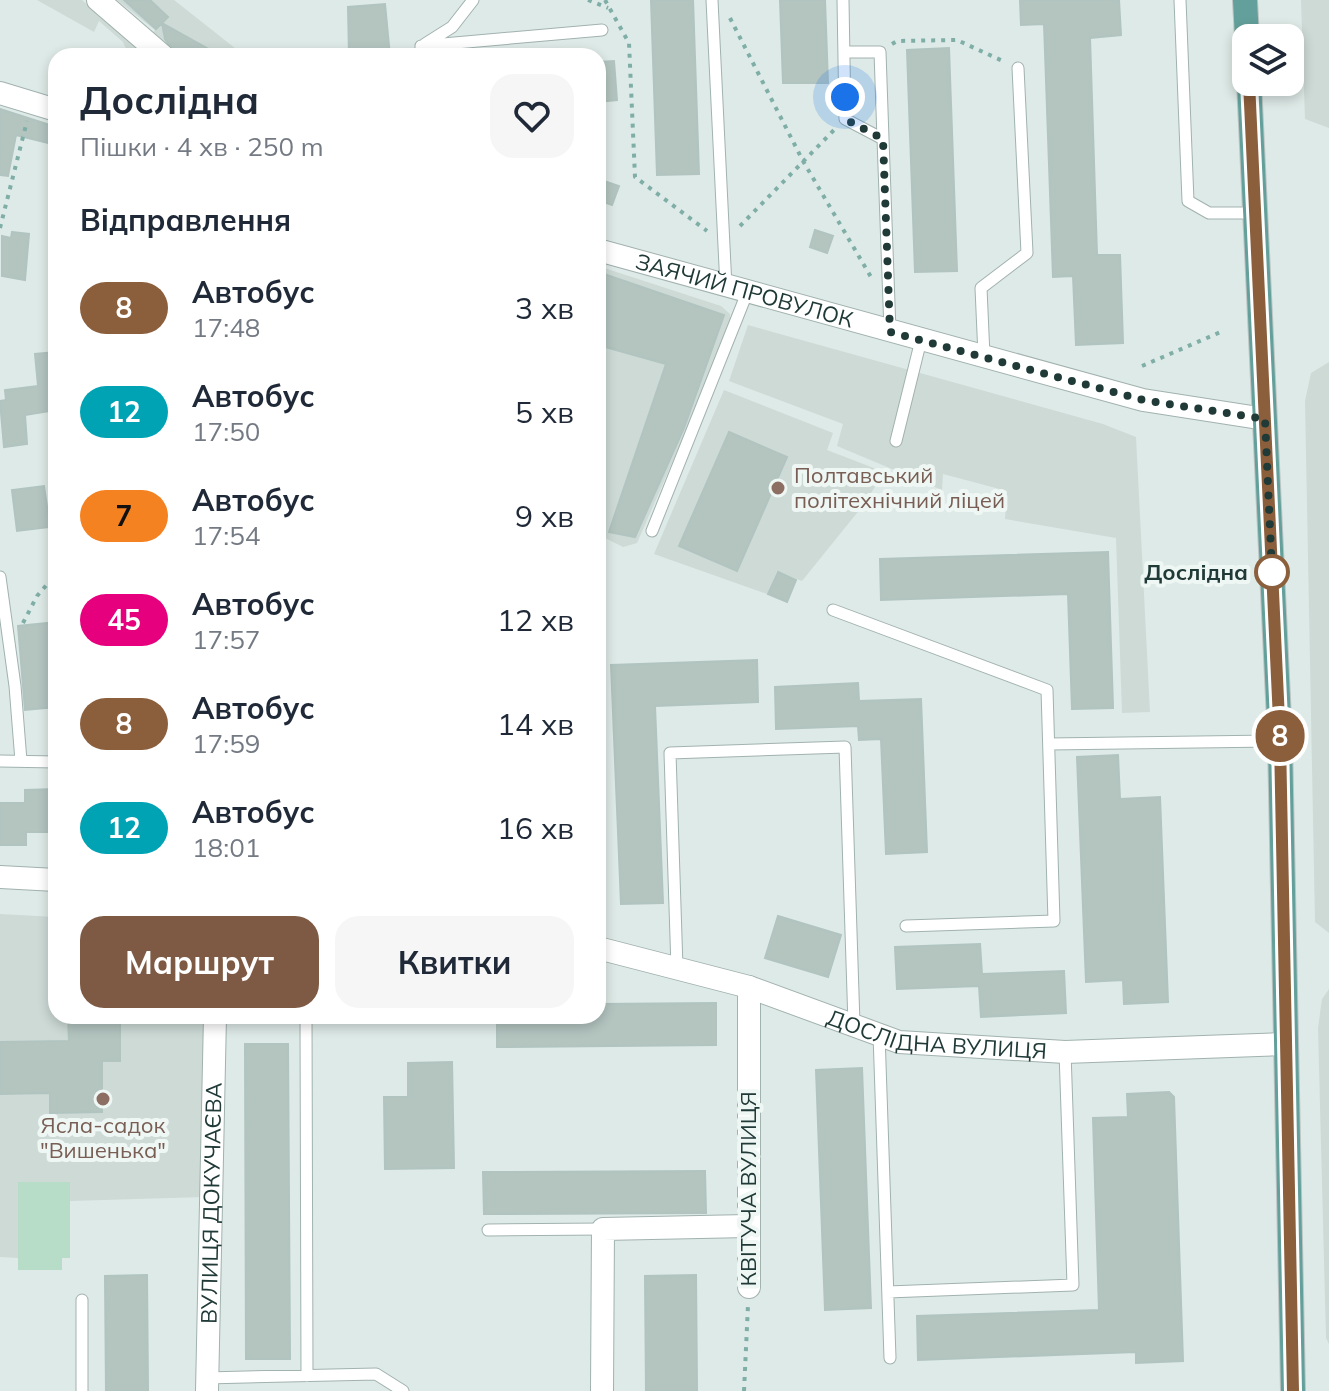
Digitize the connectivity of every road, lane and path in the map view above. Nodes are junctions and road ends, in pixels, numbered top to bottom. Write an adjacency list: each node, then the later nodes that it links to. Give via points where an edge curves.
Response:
1 (98, 0): 13 (street)
2 (473, 0): 14 (lane, via 452,27)
3 (588, 0): 9 (path)
4 (605, 0): 9 (path)
5 (712, 0): 28 (lane)
6 (843, 0): 16 (lane)
7 (1180, 0): 26 (lane, via 1188,201 1209,213)
8 (1245, 0): 11 (main road)
9 (609, 8): 28 (path, via 629,43 635,177)
10 (727, 13): 25 (path)
11 (1246, 24)
12 (602, 30): 15 (lane)
13 (154, 48)
14 (425, 48)
15 (447, 48)
16 (844, 52): 17 (lane); 23 (lane)
17 (880, 52): 18 (path, via 897,41 957,40); 24 (lane)
18 (1018, 68): 35 (lane, via 1027,253 981,288)
19 (0, 93): 21 (street)
20 (1250, 96): 26 (main road)
21 (31, 103): 22 (street); 27 (path)
22 (48, 108)
23 (845, 119): 24 (lane); 25 (path)
24 (883, 139): 31 (lane)
25 (803, 161): 28 (path); 31 (path)
26 (1255, 213): 37 (main road)
27 (0, 228)
28 (724, 243): 30 (lane)
29 (606, 252): 30 (street, ЗАЯЧИЙ ПРОВУЛОК)
30 (736, 290): 33 (street, ЗАЯЧИЙ ПРОВУЛОК); 39 (lane)
31 (889, 306): 33 (lane)
32 (1223, 331): 36 (path)
33 (890, 332): 34 (street, ЗАЯЧИЙ ПРОВУЛОК)
34 (921, 340): 35 (street, ЗАЯЧИЙ ПРОВУЛОК); 38 (lane)
35 (984, 357): 37 (street, ЗАЯЧИЙ ПРОВУЛОК, via 1143,400)
36 (1142, 366)
37 (1265, 419): 44 (main road)
38 (896, 441)
39 (652, 531)
40 (0, 577): 47 (lane)
41 (48, 583): 43 (path)
42 (833, 610): 45 (lane, via 1047,690)
43 (22, 625)
44 (1280, 741): 45 (lane); 59 (main road)
45 (1049, 744): 51 (lane, via 1054,921)
46 (0, 761): 47 (lane)
47 (21, 761): 48 (lane)
48 (48, 762)
49 (0, 877): 50 (street)
50 (48, 880)
51 (906, 926)
52 (606, 950): 53 (street, ДОСЛІДНА ВУЛИЦЯ)
53 (677, 968): 54 (street, ДОСЛІДНА ВУЛИЦЯ); 57 (lane, via 670,753 845,747)
54 (749, 987): 57 (street, ДОСЛІДНА ВУЛИЦЯ); 61 (street, КВІТУЧА ВУЛИЦЯ)
55 (215, 1024): 69 (street, ВУЛИЦЯ ДОКУЧАЄВА)
56 (306, 1024): 68 (lane)
57 (854, 1024): 58 (street, ДОСЛІДНА ВУЛИЦЯ)
58 (879, 1034): 60 (street, ДОСЛІДНА ВУЛИЦЯ, via 899,1042); 65 (lane)
59 (1285, 1044): 60 (street, ДОСЛІДНА ВУЛИЦЯ); 74 (main road)
60 (1065, 1052): 65 (lane, via 1073,1285)
61 (748, 1226): 62 (street); 64 (street, КВІТУЧА ВУЛИЦЯ)
62 (603, 1229): 63 (lane); 72 (street)
63 (488, 1230)
64 (749, 1287): 73 (path, КВІТУЧА ВУЛИЦЯ)
65 (888, 1292): 67 (lane)
66 (82, 1300): 70 (lane)
67 (890, 1358)
68 (307, 1376): 69 (lane); 71 (lane, via 376,1374)
69 (206, 1385)
70 (82, 1391)
71 (403, 1391)
72 (602, 1391)
73 (744, 1391)
74 (1293, 1391)

